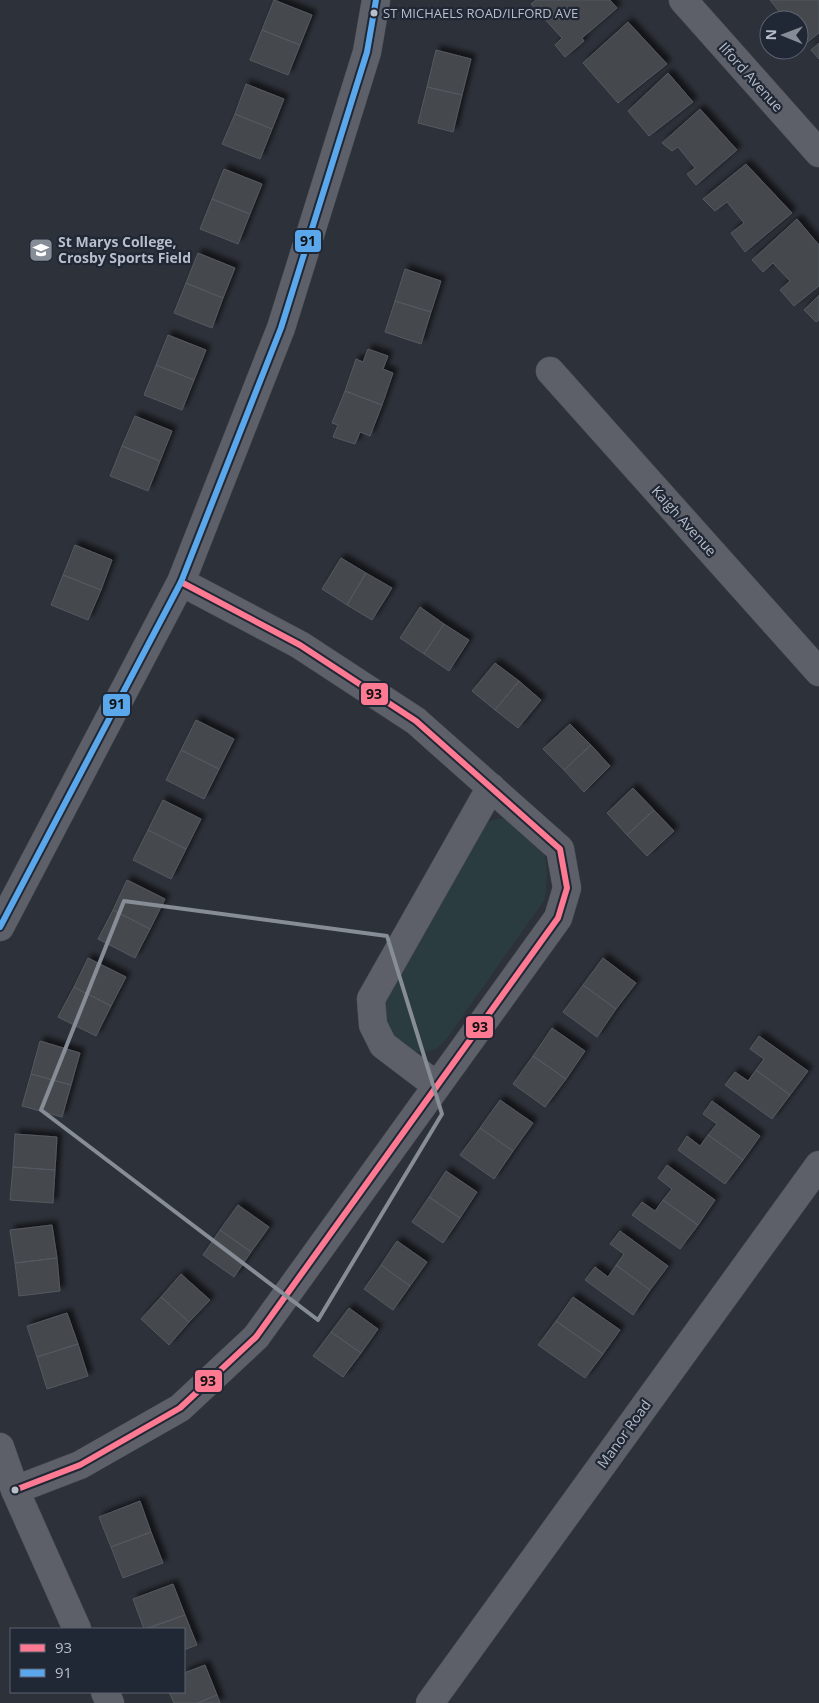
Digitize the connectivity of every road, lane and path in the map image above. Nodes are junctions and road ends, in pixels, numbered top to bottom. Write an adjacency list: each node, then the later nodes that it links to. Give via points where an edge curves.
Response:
1 (376, 0): 5 (street, via 367,52 281,328)
2 (683, 0): 3 (street, Ilford Avenue)
3 (819, 153)
4 (550, 371): 6 (street, Kaigh Avenue)
5 (181, 582): 7 (street, via 300,645 408,716); 8 (street)
6 (819, 672)
7 (491, 787): 9 (street, via 371,999 373,1025 383,1044); 9 (street, via 560,849 568,888 558,918)
8 (0, 927)
9 (437, 1086): 12 (street, via 256,1337 180,1408 80,1465)
10 (818, 1169): 14 (street, Manor Road)
11 (0, 1447): 12 (street)
12 (15, 1490): 13 (street)
13 (74, 1628)
14 (430, 1703)

